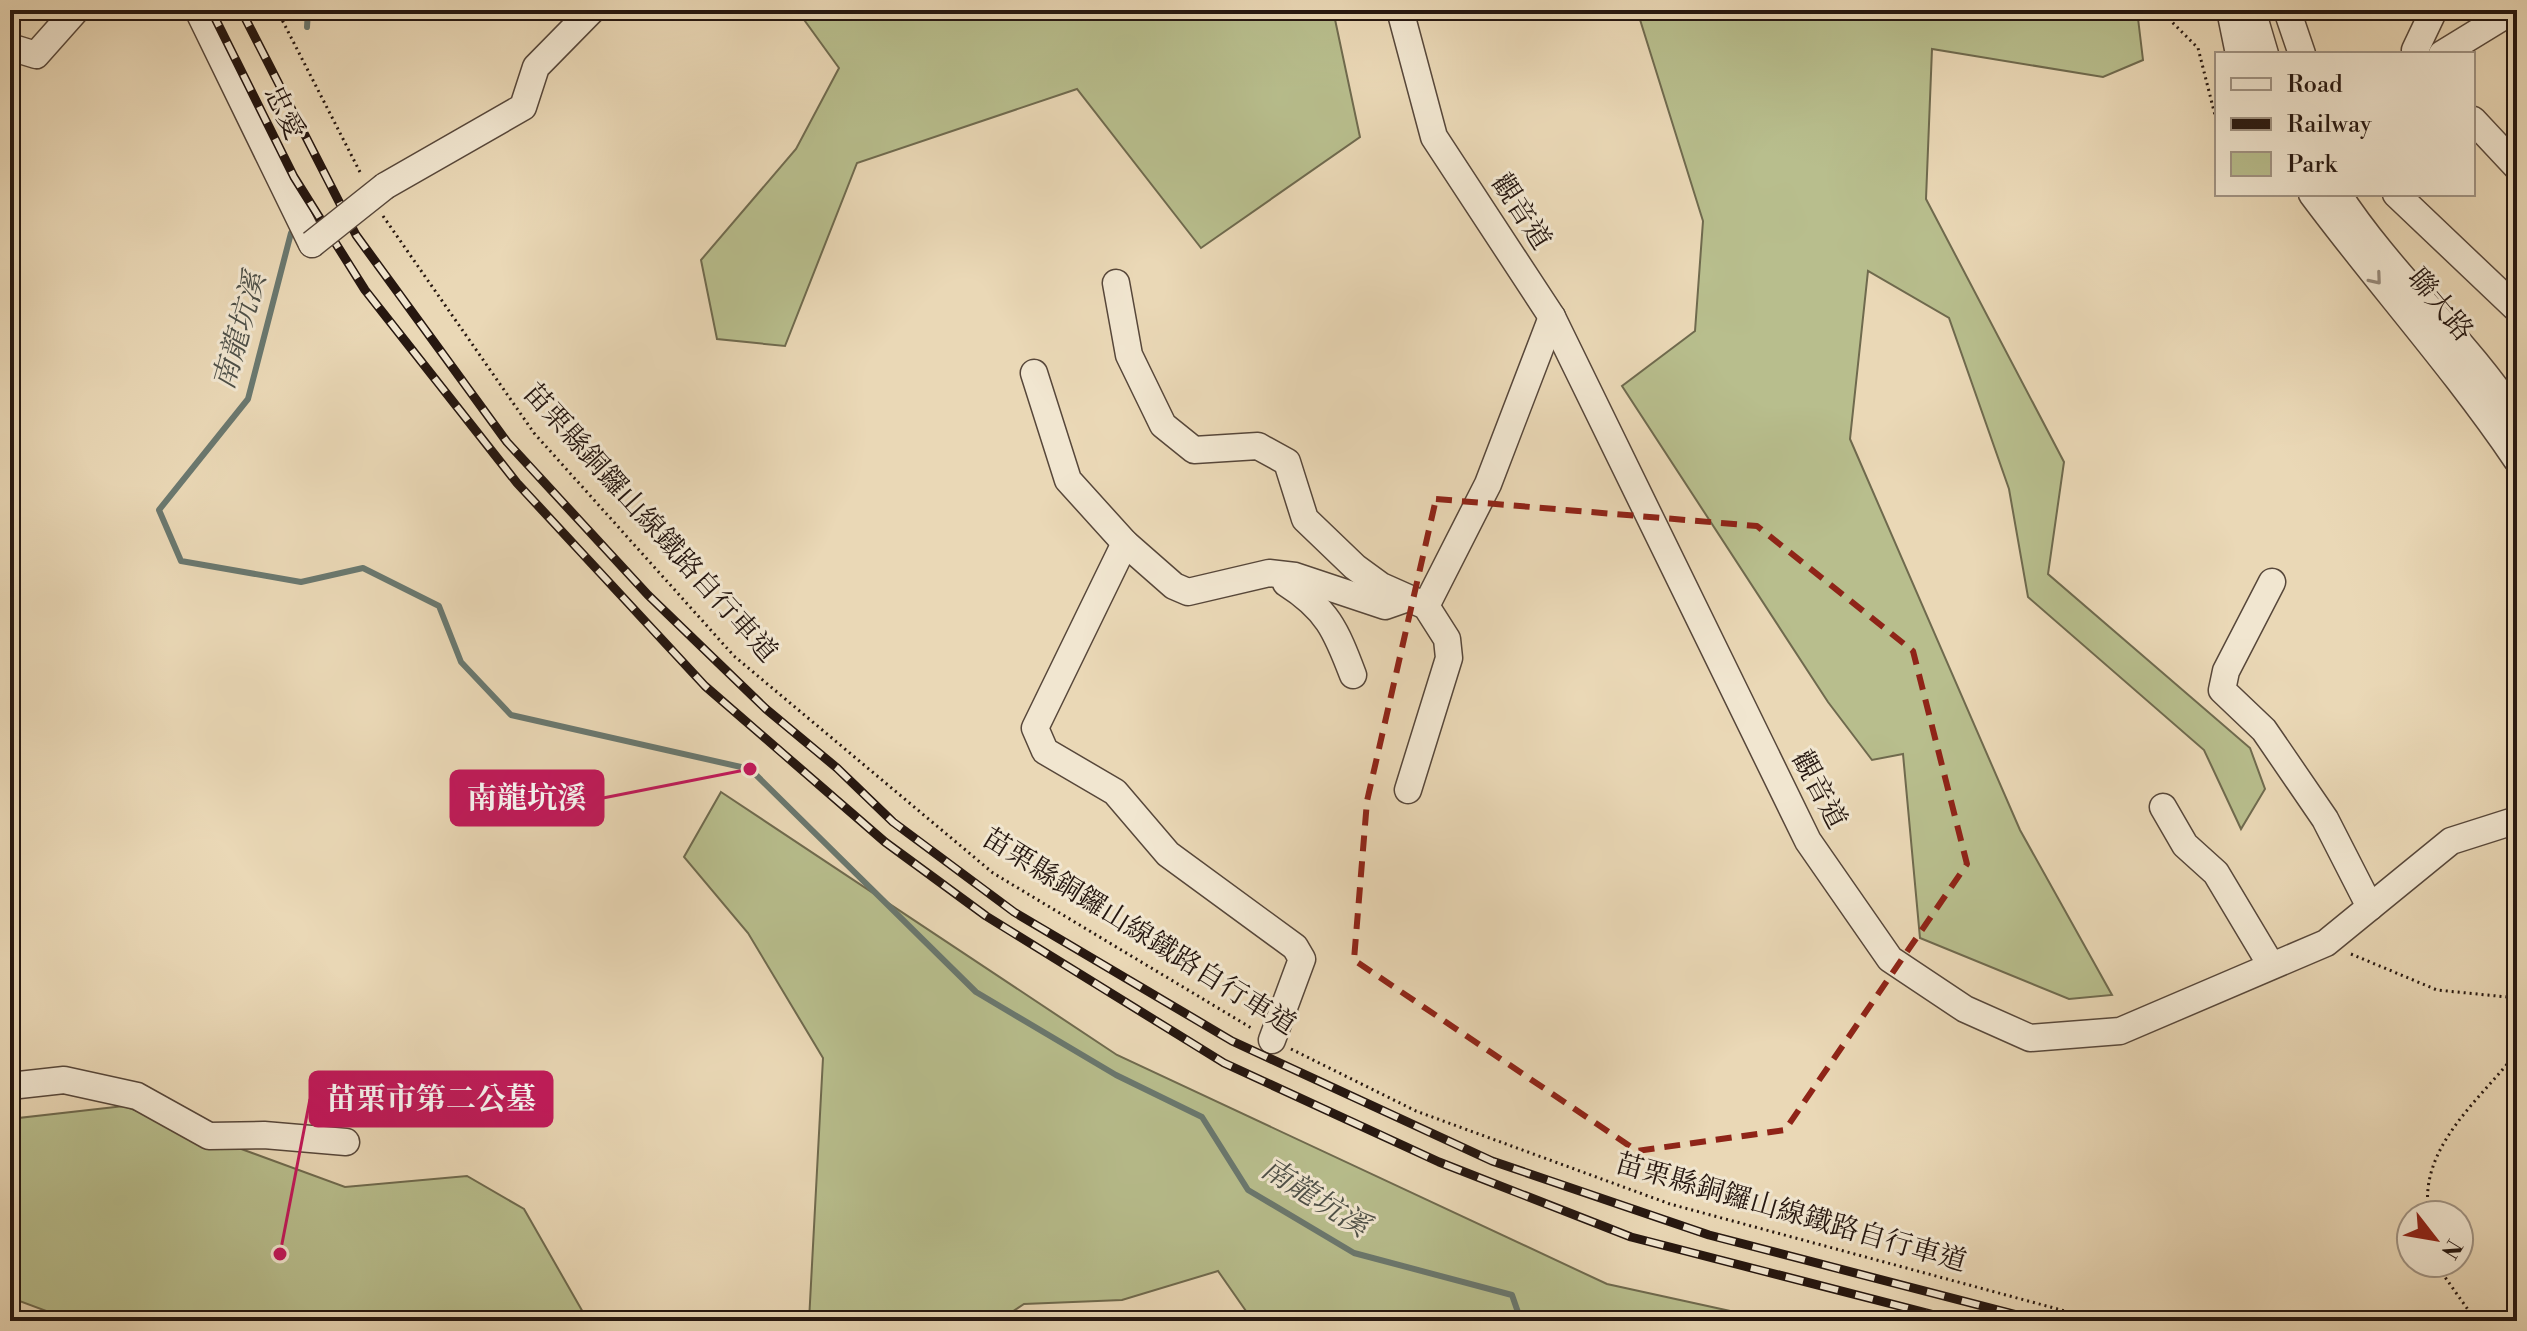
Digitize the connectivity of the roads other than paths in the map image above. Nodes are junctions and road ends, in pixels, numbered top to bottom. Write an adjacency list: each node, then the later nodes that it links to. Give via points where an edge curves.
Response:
1 (76, 10): 10 (street, via 36,55)
2 (198, 10): 3 (street, 忠愛, bridge, via 312,244 377,194 523,107 536,67)
3 (592, 10)
4 (1400, 10): 23 (street, 觀音道, via 1434,137)
5 (2230, 10): 11 (street)
6 (2252, 10): 12 (street)
7 (2287, 10): 13 (street)
8 (2434, 10): 14 (street)
9 (2514, 10): 15 (street)
10 (10, 47)
11 (2239, 52)
12 (2264, 52)
13 (2301, 52)
14 (2416, 52)
15 (2445, 52)
16 (2475, 122): 17 (street)
17 (2517, 167)
18 (2313, 196): 25 (street, 聯大路, one-way to 25, via 2368,270)
19 (2339, 196): 25 (street, 聯大路)
20 (2398, 196): 22 (street)
21 (1116, 283): 31 (street, via 1129,355 1163,425 1194,450 1258,446 1287,462 1305,519 1355,567)
22 (2517, 309)
23 (1552, 317): 31 (street, via 1488,484); 37 (street, 觀音道, via 1808,841 1890,959 1965,1009 2030,1038 2120,1031)
24 (1034, 373): 28 (street, via 1068,480)
25 (2478, 381): 26 (street, 聯大路); 27 (street, 聯大路)
26 (2517, 418)
27 (2517, 460)
28 (1125, 543): 29 (street, via 1188,592); 38 (street, via 1035,728 1045,751 1115,792 1168,854 1295,947 1302,959)
29 (1269, 573): 31 (street, via 1295,576 1385,606); 32 (street, via 1315,601 1340,640)
30 (2272, 582): 36 (street, via 2226,671 2222,690 2264,730 2308,794)
31 (1417, 602): 33 (street, via 1447,639 1449,658)
32 (1353, 675)
33 (1408, 790)
34 (2163, 807): 37 (street, via 2185,845 2216,873)
35 (2517, 820): 36 (street, 觀音道, via 2451,841)
36 (2370, 907): 37 (street, 觀音道, via 2326,943)
37 (2271, 965)
38 (1272, 1040)
39 (10, 1086): 40 (street, via 64,1080 137,1096 209,1136)
40 (346, 1142)

